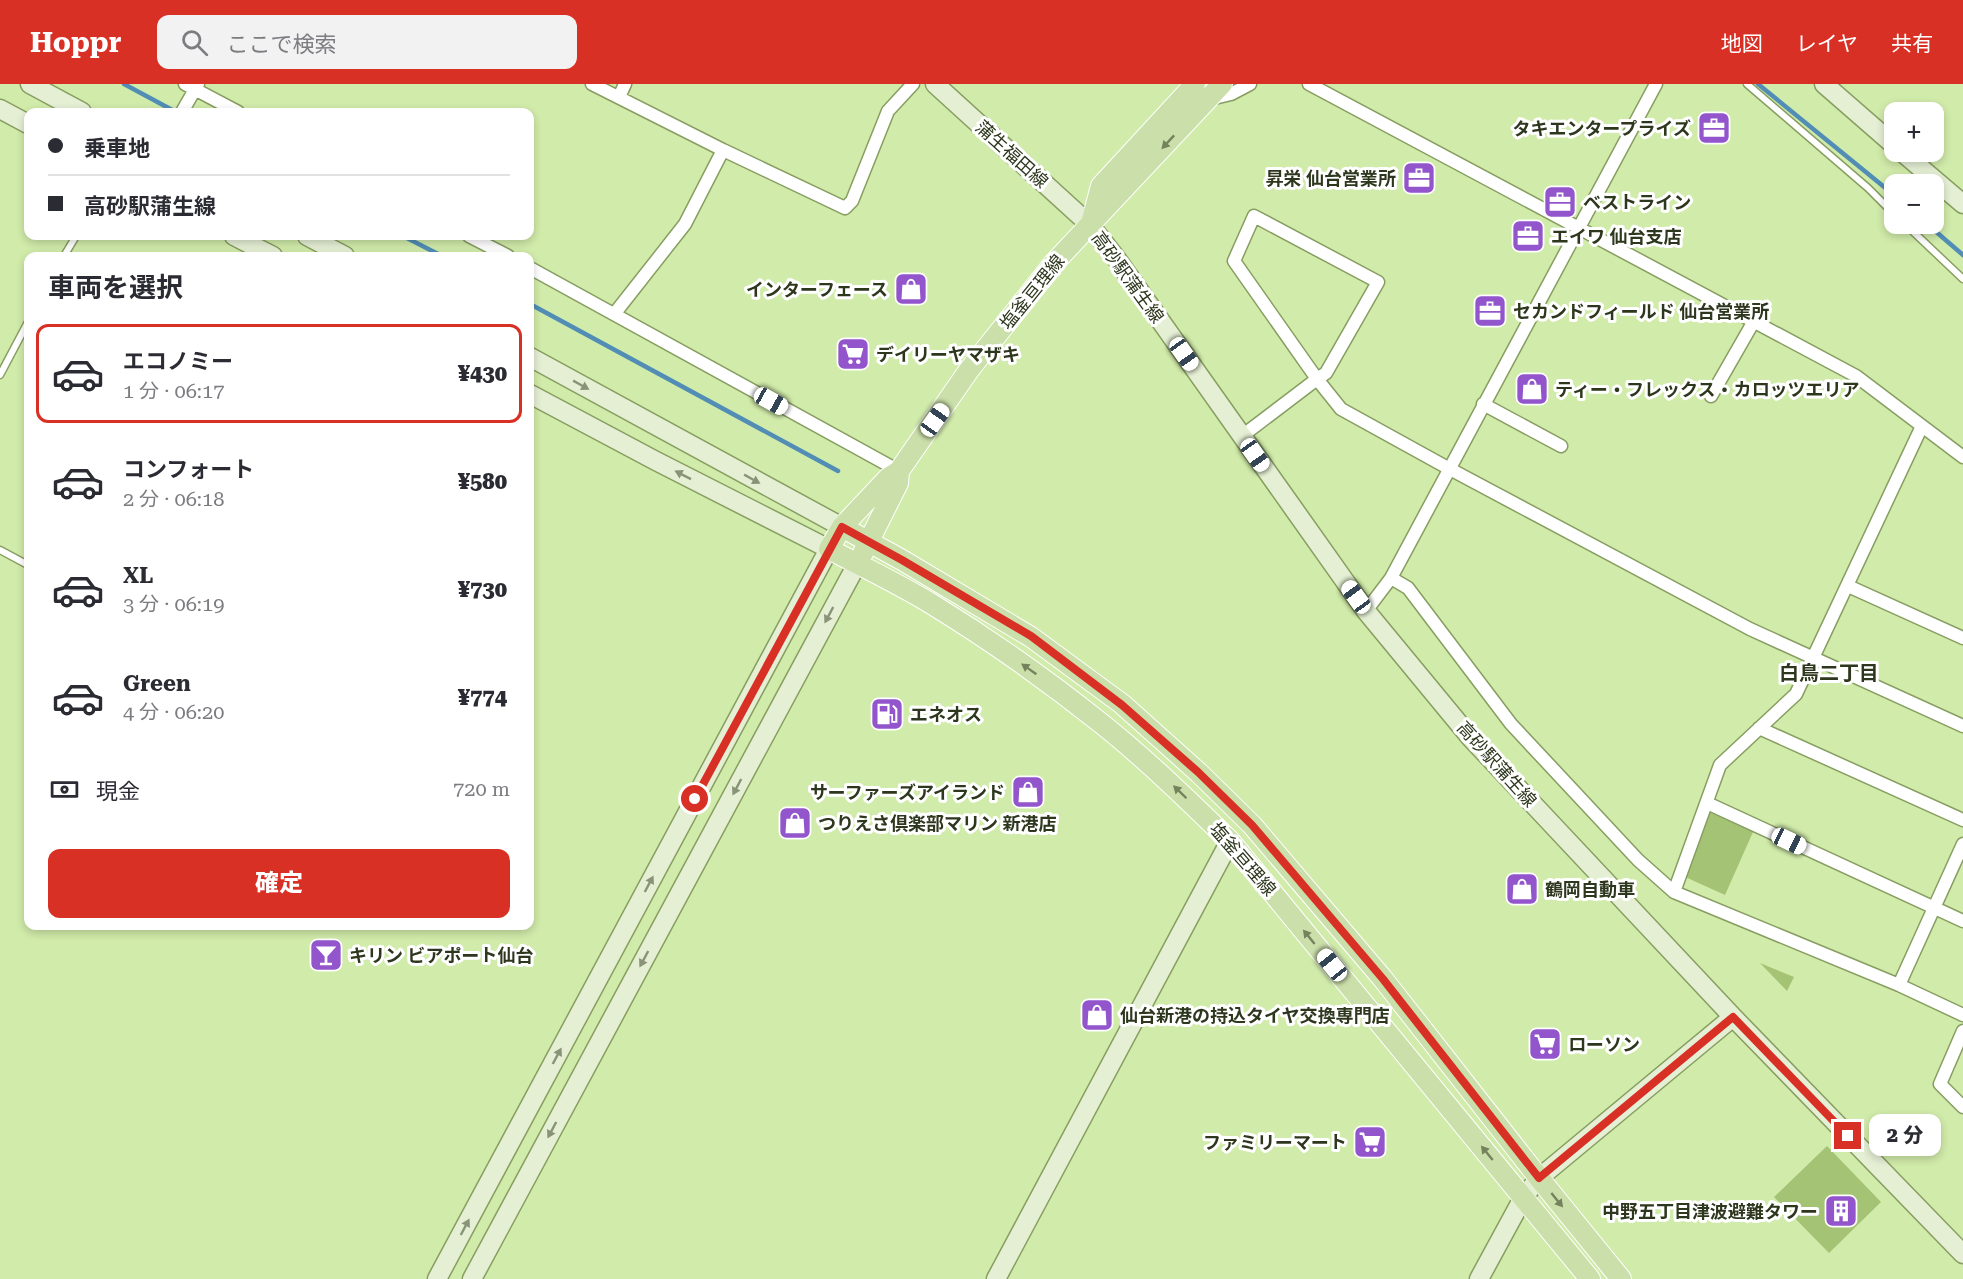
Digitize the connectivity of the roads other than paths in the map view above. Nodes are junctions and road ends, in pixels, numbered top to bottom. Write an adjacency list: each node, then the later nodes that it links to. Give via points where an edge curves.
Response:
1 (30, 84): 15 (street)
2 (592, 84): 14 (street)
3 (625, 84): 14 (street)
4 (913, 84): 22 (street, via 888,111 852,201 845,208)
5 (934, 84): 26 (street, 蒲生福田線)
6 (1250, 84): 13 (street, via 1232,94)
7 (1309, 84): 27 (street)
8 (1656, 84): 27 (street)
9 (1747, 84): 24 (lane)
10 (1824, 84): 21 (street)
11 (1191, 85): 19 (main road, 塩釜亘理線)
12 (193, 86): 16 (street); 17 (street)
13 (1216, 92): 19 (main road, via 1198,94 1176,115); 26 (main road, 塩釜亘理線, one-way to 26)
14 (619, 97): 22 (street)
15 (75, 108)
16 (184, 108)
17 (231, 108)
18 (0, 109): 20 (street)
19 (1164, 118): 26 (main road, 塩釜亘理線, via 1101,186)
20 (24, 122)
21 (1884, 136)
22 (723, 150): 37 (street, via 685,224)
23 (1914, 162): 25 (street)
24 (1884, 203)
25 (1963, 204)
26 (1090, 225): 47 (street, 高砂駅蒲生線); 51 (main road, 塩釜亘理線, via 1053,263 969,370)
27 (1578, 227): 38 (street); 45 (street)
28 (1916, 234): 36 (lane)
29 (242, 240): 32 (street)
30 (315, 240): 33 (street)
31 (477, 240): 34 (street)
32 (265, 252)
33 (337, 252)
34 (500, 252)
35 (534, 270): 37 (street)
36 (1963, 279)
37 (615, 313): 51 (street)
38 (1754, 321): 44 (street); 46 (street, via 1856,376)
39 (24, 330): 41 (lane)
40 (534, 359): 52 (street, one-way to 52)
41 (0, 375)
42 (1317, 379): 42 (street, via 1234,261 1254,216 1378,282 1326,373); 47 (street); 50 (street, via 1341,409)
43 (534, 396): 54 (street, one-way to 43)
44 (1712, 396)
45 (1483, 404): 48 (street); 50 (street)
46 (1922, 426): 49 (street); 59 (street)
47 (1242, 436): 60 (street, 高砂駅蒲生線)
48 (1561, 446)
49 (1963, 457)
50 (1448, 468): 58 (street); 62 (street, via 1750,629)
51 (895, 478): 52 (main road, 塩釜亘理線); 53 (main road)
52 (842, 527): 53 (main road, 塩釜亘理線); 54 (main road, 塩釜亘理線)
53 (870, 542): 57 (main road); 77 (main road, 塩釜亘理線, via 1031,636 1122,705 1198,772 1252,825 1383,979)
54 (829, 549): 57 (main road, 塩釜亘理線); 80 (street, one-way to 54)
55 (0, 550): 56 (lane)
56 (24, 563)
57 (857, 564): 67 (main road, 塩釜亘理線, one-way to 57, via 1156,770 1047,681 929,603); 81 (street, one-way to 81)
58 (1391, 578): 60 (street); 69 (street, via 1408,588 1511,724 1638,860)
59 (1848, 586): 61 (street); 62 (street)
60 (1366, 611): 74 (street, 高砂駅蒲生線, via 1470,737)
61 (1963, 638)
62 (1813, 658): 63 (street); 64 (street, via 1796,694)
63 (1963, 726)
64 (1759, 728): 65 (street, via 1720,765); 66 (street)
65 (1707, 803): 69 (street); 70 (street)
66 (1963, 820)
67 (1230, 841): 78 (main road, 塩釜亘理線, one-way to 67); 82 (street)
68 (1963, 844): 70 (street)
69 (1674, 892): 72 (street)
70 (1934, 908): 71 (street); 72 (street)
71 (1963, 921)
72 (1899, 985): 73 (street)
73 (1963, 1015)
74 (1733, 1017): 77 (street); 79 (street, 高砂駅蒲生線)
75 (1963, 1030): 76 (street, via 1940,1084)
76 (1963, 1107)
77 (1539, 1178): 78 (street); 85 (main road, 塩釜亘理線, one-way to 85)
78 (1523, 1198): 83 (street); 84 (main road, 塩釜亘理線)
79 (1963, 1254)
80 (437, 1279)
81 (472, 1279)
82 (996, 1279)
83 (1479, 1279)
84 (1590, 1279)
85 (1621, 1279)

